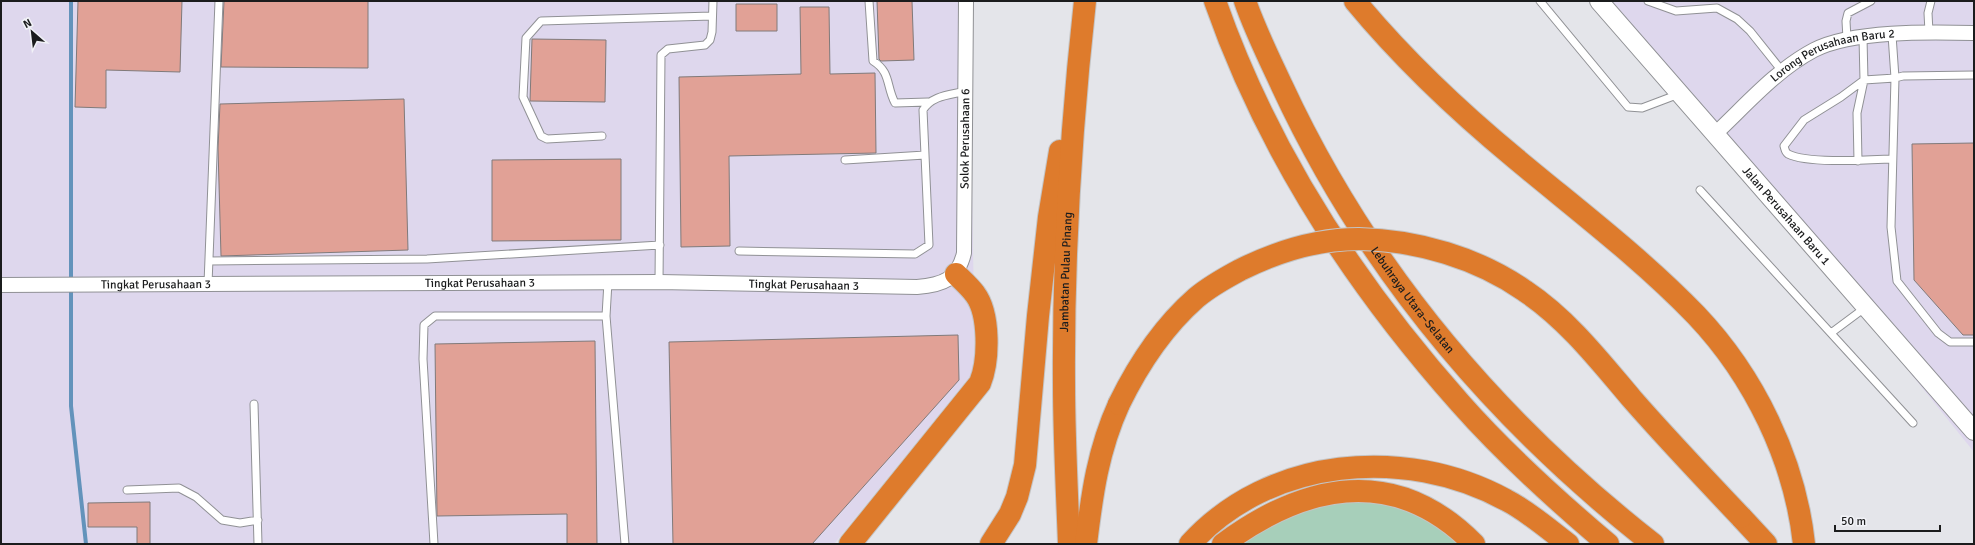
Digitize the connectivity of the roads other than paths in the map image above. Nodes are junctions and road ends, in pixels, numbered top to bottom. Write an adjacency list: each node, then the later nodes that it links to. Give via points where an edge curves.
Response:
1 (220, 1): 37 (lane)
2 (713, 1): 14 (lane)
3 (869, 1): 27 (lane, via 873,61 881,67 895,103)
4 (966, 1): 24 (street, Solok Perusahaan 6)
5 (1085, 1): 26 (highway, Jambatan Pulau Pinang)
6 (1215, 1): 63 (highway, via 1279,145 1316,211 1366,285 1402,334 1460,404 1524,470)
7 (1245, 1): 64 (highway, Lebuhraya Utara–Selatan, via 1288,99 1321,163 1400,288 1451,352 1507,413 1568,474)
8 (1355, 1): 66 (highway, via 1416,70 1449,101 1634,258 1696,315 1739,369 1756,396 1781,451 1797,504)
9 (1540, 1): 25 (lane, via 1628,107 1642,108)
10 (1599, 1): 25 (street, Jalan Perusahaan Baru 1)
11 (1648, 1): 20 (lane, via 1676,11 1717,8 1737,19 1750,31)
12 (1871, 1): 19 (lane, via 1848,13)
13 (1931, 1): 15 (lane, via 1928,13)
14 (712, 16): 29 (lane, via 541,21 533,28 526,38 522,97 541,136 547,139); 35 (lane, via 711,36 705,45 668,49 662,55)
15 (1929, 32): 16 (street, Lorong Perusahaan Baru 2); 17 (street, Lorong Perusahaan Baru 2)
16 (1974, 32)
17 (1892, 35): 18 (street, Lorong Perusahaan Baru 2); 22 (lane)
18 (1862, 38): 19 (street, Lorong Perusahaan Baru 2); 23 (lane)
19 (1847, 39): 20 (street, Lorong Perusahaan Baru 2, via 1815,50)
20 (1782, 71): 28 (street, Lorong Perusahaan Baru 2)
21 (1974, 75): 22 (lane)
22 (1895, 78): 23 (lane); 31 (lane)
23 (1864, 80): 33 (lane, via 1857,113); 33 (lane, via 1841,98 1804,120 1784,146 1788,154 1807,158)
24 (967, 91): 27 (lane); 38 (street, Solok Perusahaan 6, via 964,253)
25 (1680, 94): 28 (street, Jalan Perusahaan Baru 1)
26 (1075, 96): 56 (highway, via 1058,156 1049,217 1022,482 1010,514); 57 (highway, Jambatan Pulau Pinang, via 1064,355)
27 (928, 102): 30 (lane, via 923,110)
28 (1714, 134): 43 (street, Jalan Perusahaan Baru 1)
29 (602, 136)
30 (925, 155): 32 (lane); 36 (lane, via 929,245 915,254)
31 (1892, 159): 33 (lane); 46 (lane, via 1891,226 1897,281 1938,333 1950,342)
32 (845, 160)
33 (1858, 161)
34 (1700, 190): 45 (lane)
35 (660, 244): 37 (lane, via 427,259); 40 (lane)
36 (739, 251)
37 (209, 261): 41 (lane)
38 (956, 274): 40 (street, Tingkat Perusahaan 3, via 932,286 917,287); 55 (highway, via 976,294 984,315 986,369 980,383)
39 (608, 282): 40 (street, Tingkat Perusahaan 3); 41 (street, Tingkat Perusahaan 3); 44 (lane)
40 (659, 282)
41 (208, 284): 42 (street, Tingkat Perusahaan 3)
42 (1, 285)
43 (1866, 307): 45 (lane); 49 (street, Jalan Perusahaan Baru 1)
44 (606, 316): 53 (lane, via 435,316 424,325 423,359); 54 (lane)
45 (1831, 333): 48 (lane)
46 (1974, 342)
47 (254, 404): 51 (lane)
48 (1913, 423)
49 (1974, 431)
50 (126, 490): 51 (lane, via 179,488 196,498 222,520 240,523)
51 (258, 520): 52 (lane)
52 (258, 544)
53 (434, 544)
54 (626, 544)
55 (850, 544)
56 (991, 544)
57 (1069, 544)
58 (1086, 544): 65 (highway, bridge, via 1103,444 1133,377 1163,333 1197,297 1264,259 1321,243 1359,239 1414,246 1487,268 1544,305 1597,357)
59 (1190, 544): 62 (highway, via 1213,521 1284,482 1332,469 1379,466 1442,476 1487,490 1514,504)
60 (1223, 544): 61 (highway, via 1251,524 1297,501 1320,494 1358,491 1396,496 1418,503 1435,512)
61 (1474, 544)
62 (1568, 544)
63 (1608, 544)
64 (1653, 544)
65 (1766, 544)
66 (1804, 544)

